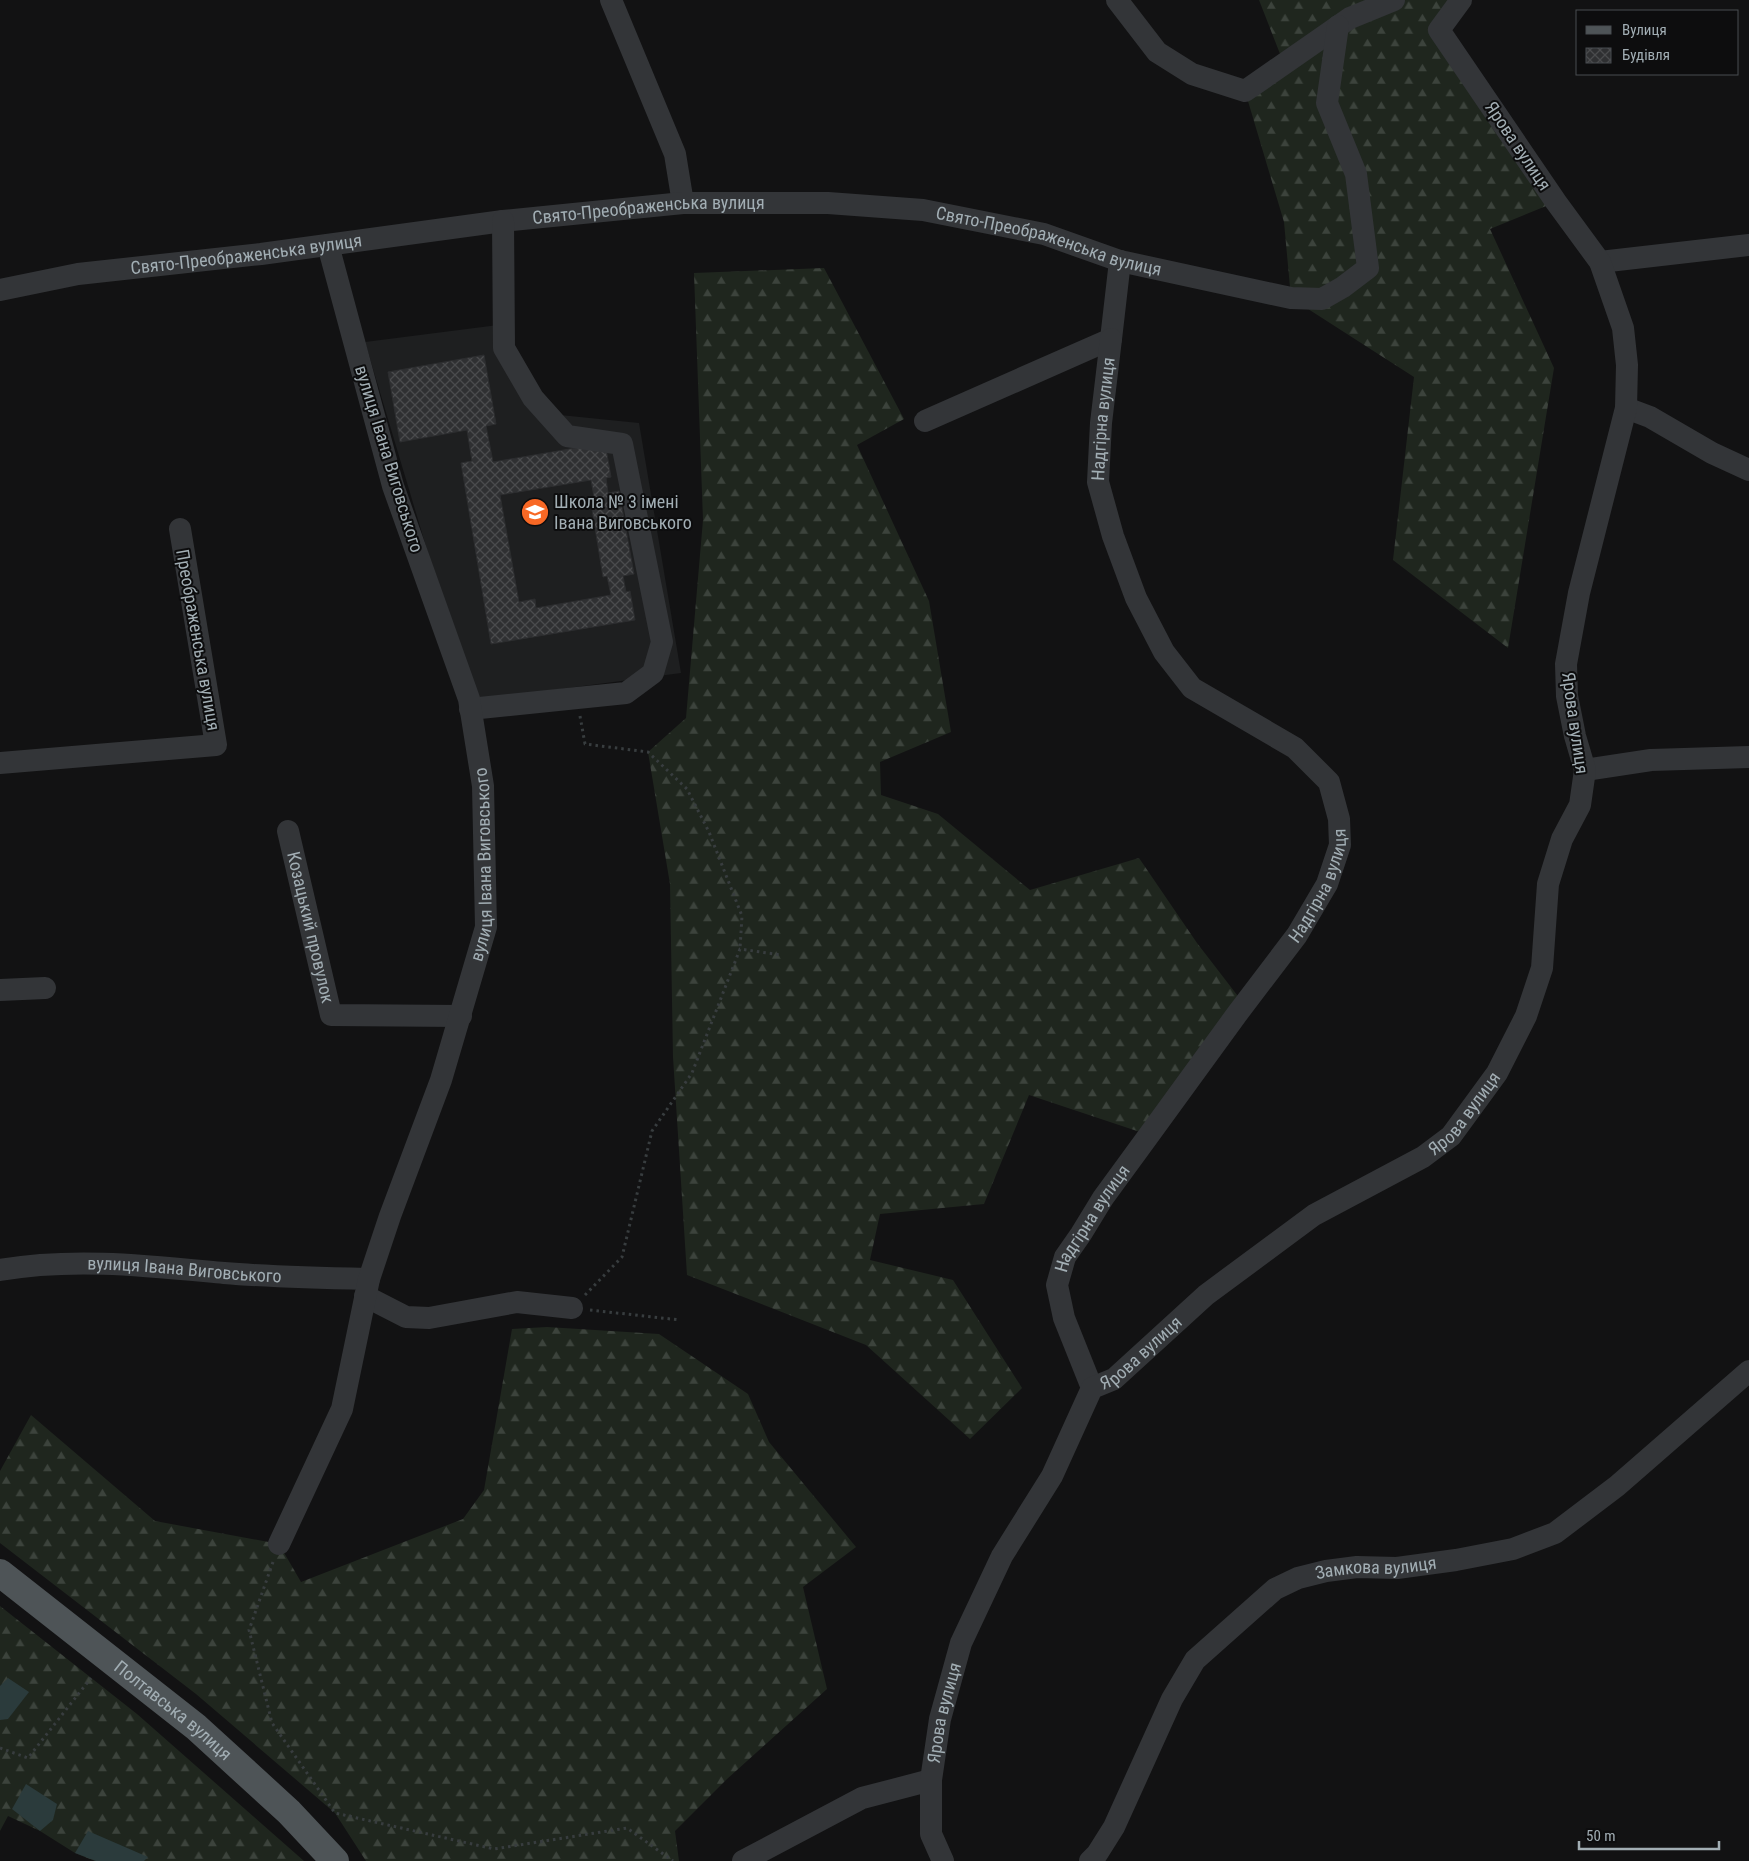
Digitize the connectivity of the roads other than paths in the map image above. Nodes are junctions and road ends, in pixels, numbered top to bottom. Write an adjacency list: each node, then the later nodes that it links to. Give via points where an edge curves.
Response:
1 (611, 0): 6 (street, via 675,154)
2 (1117, 0): 5 (street, via 1157,52 1192,74 1245,92)
3 (1394, 0): 5 (street)
4 (1460, 0): 11 (street, Ярова вулиця, via 1439,30)
5 (1338, 26): 10 (street, Свято-Преображенська вулиця, via 1327,103 1356,174 1368,268 1322,298 1291,298)
6 (683, 203): 7 (street, Свято-Преображенська вулиця); 10 (street, Свято-Преображенська вулиця, via 828,202 923,210 1044,234)
7 (503, 221): 9 (street, Свято-Преображенська вулиця); 18 (street, via 504,348 533,398 567,436 622,444 662,642 653,673 626,693)
8 (1749, 244): 11 (street)
9 (328, 245): 12 (street, Свято-Преображенська вулиця, via 78,274); 18 (street, вулиця Івана Виговського, via 393,486)
10 (1120, 261): 13 (street, Надгірна вулиця)
11 (1600, 262): 14 (street, Ярова вулиця, via 1624,328 1628,365)
12 (0, 290)
13 (1110, 339): 15 (street, Надгірна вулиця); 30 (street, Надгірна вулиця, via 1098,482 1113,536 1136,598 1164,652 1192,688 1295,748 1329,782 1339,819 1340,845 1327,884 1297,935 1143,1142 1065,1257 1057,1285 1064,1318)
14 (1626, 408): 16 (street, via 1650,416 1712,453); 21 (street, Ярова вулиця, via 1579,593 1566,664 1567,696)
15 (925, 421)
16 (1749, 470)
17 (180, 529): 20 (street, Преображенська вулиця, via 216,745)
18 (470, 709): 25 (street, вулиця Івана Виговського, via 483,786 486,927)
19 (1749, 757): 21 (street, via 1651,760)
20 (0, 763)
21 (1585, 770): 30 (street, Ярова вулиця, via 1580,805 1562,839 1548,884 1542,968 1526,1016 1497,1073 1451,1136 1423,1157 1314,1215 1206,1295 1114,1379)
22 (288, 830): 25 (street, Козацький провулок, via 331,1015)
23 (46, 988): 24 (street)
24 (0, 990)
25 (460, 1016): 27 (street, вулиця Івана Виговського, via 441,1080)
26 (0, 1270): 27 (street, вулиця Івана Виговського, via 27,1265 109,1263)
27 (367, 1288): 28 (street, вулиця Івана Виговського, via 406,1317 429,1318 517,1302); 31 (street, вулиця Івана Виговського, via 342,1408)
28 (572, 1308)
29 (1749, 1370): 37 (street, Замкова вулиця, via 1617,1486 1555,1533 1513,1549 1456,1560 1397,1568 1357,1567 1326,1571 1298,1578 1275,1590 1195,1660 1172,1699 1114,1827)
30 (1092, 1388): 33 (street, Ярова вулиця, via 1052,1476 1002,1556 961,1643 940,1719)
31 (279, 1544)
32 (0, 1573): 34 (main road, Полтавська вулиця, via 196,1727 289,1812)
33 (931, 1780): 35 (street, Ярова вулиця, via 862,1798); 36 (street, Ярова вулиця, via 932,1834)
34 (335, 1861)
35 (743, 1861)
36 (943, 1861)
37 (1090, 1861)

